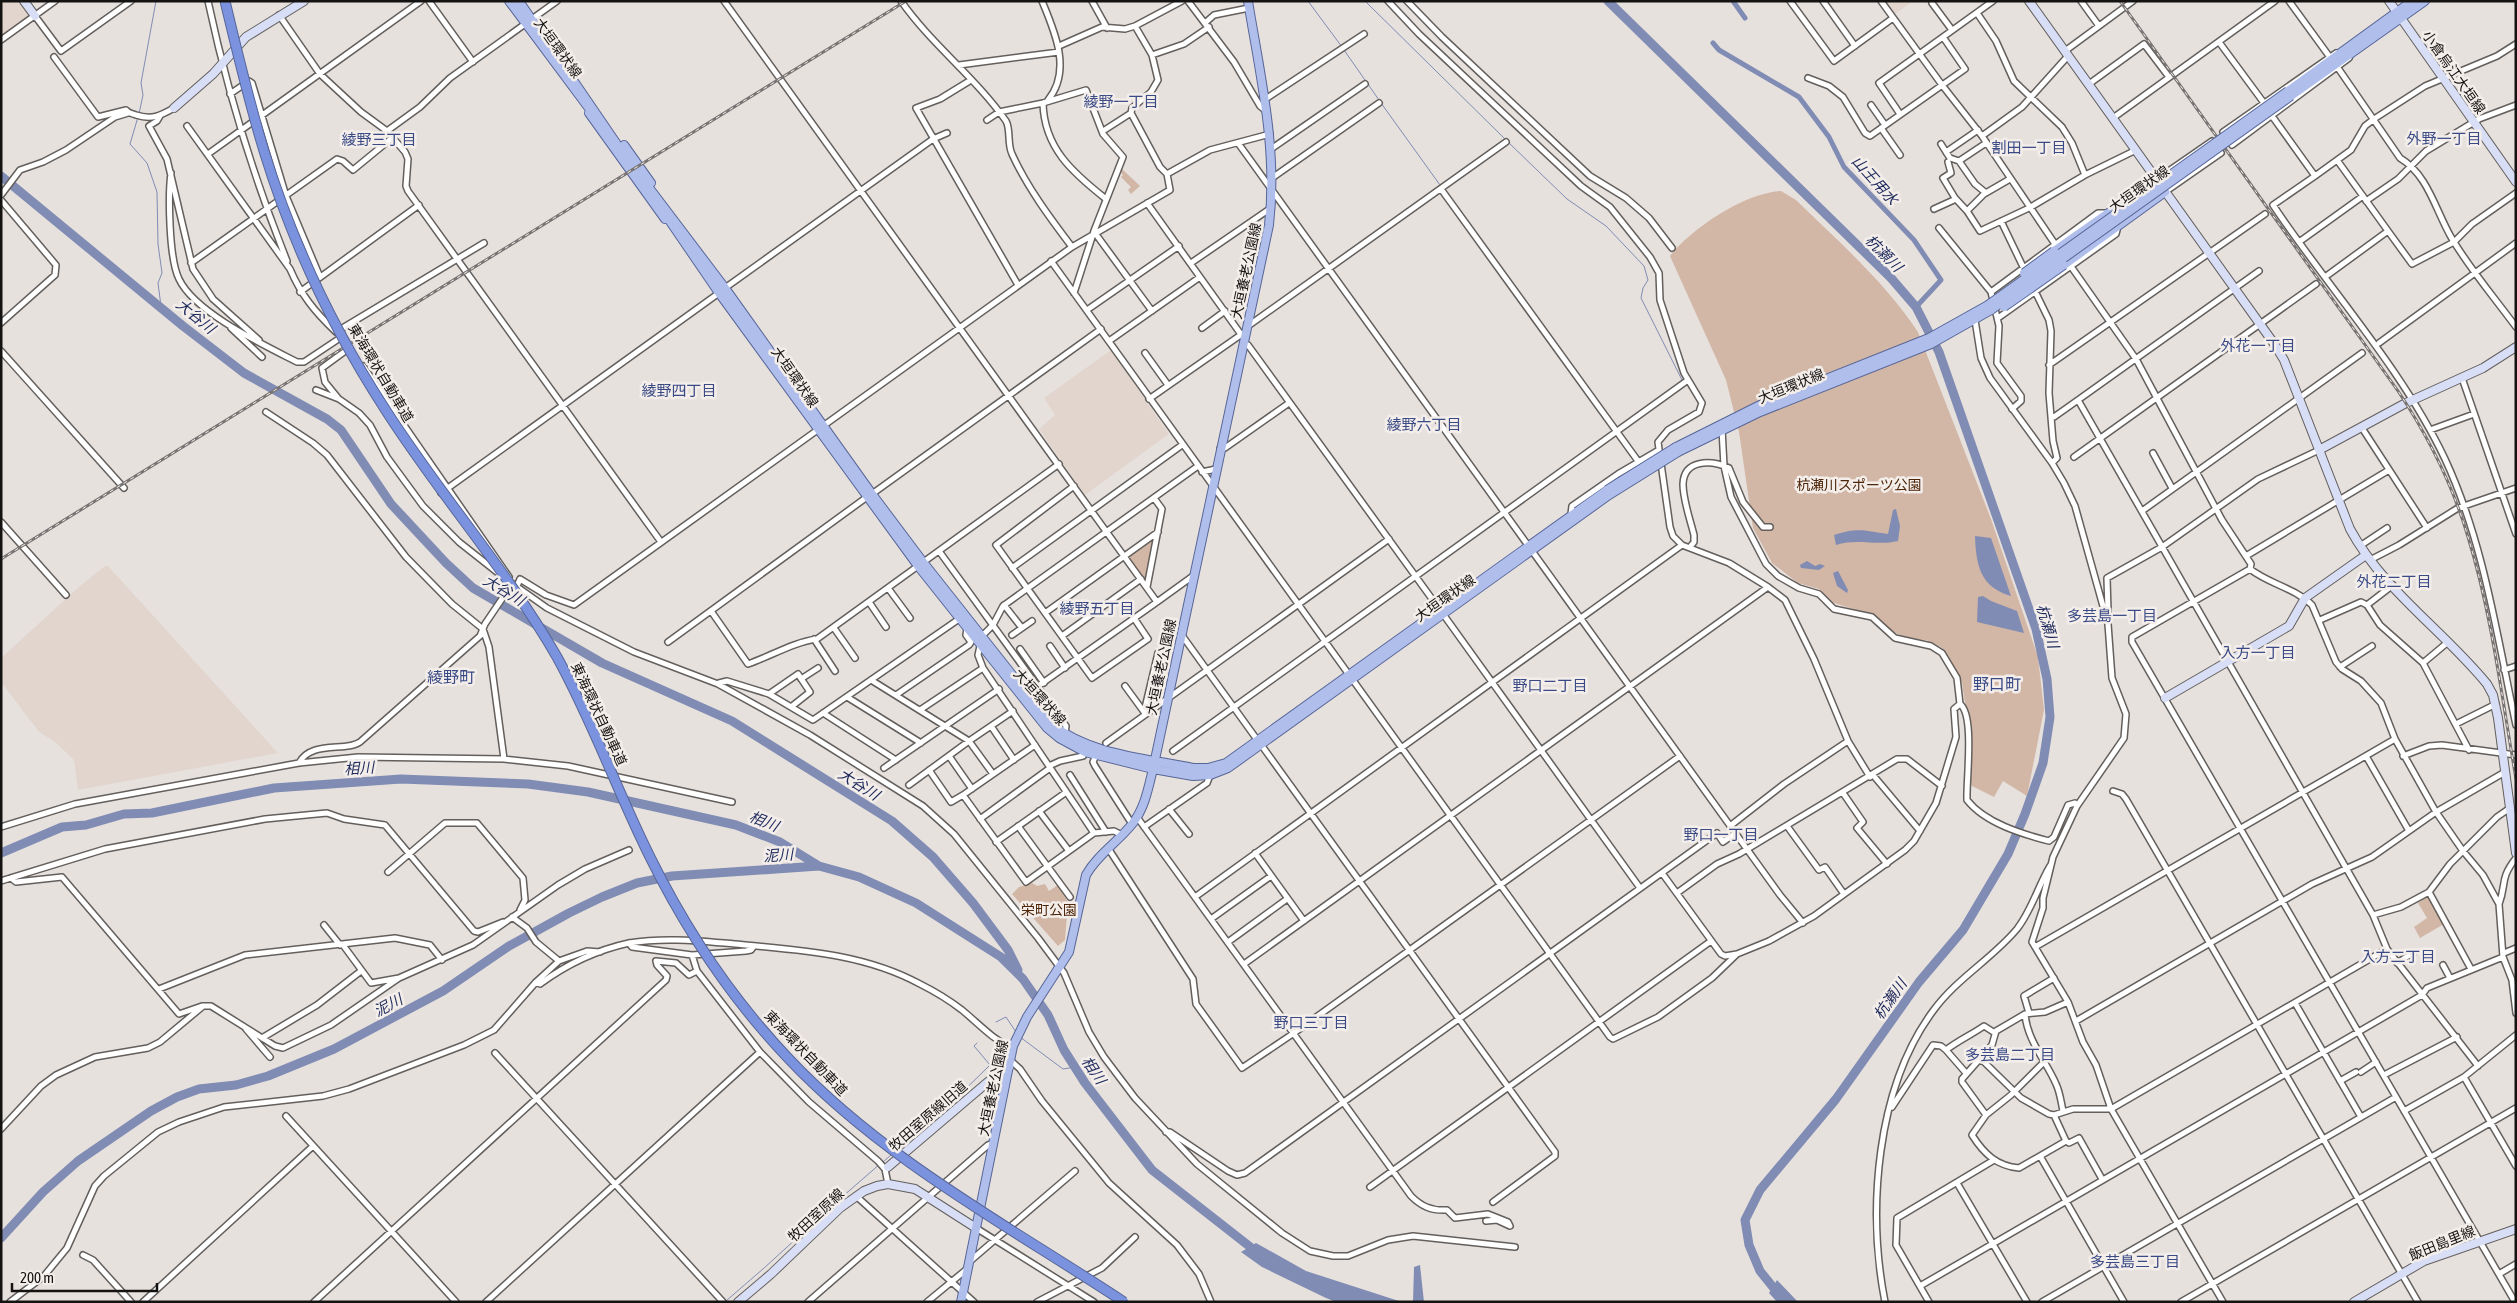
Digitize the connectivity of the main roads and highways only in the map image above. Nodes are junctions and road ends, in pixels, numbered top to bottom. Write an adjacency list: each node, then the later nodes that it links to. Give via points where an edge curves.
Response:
1 (225, 1): 22 (highway, 東海環状自動車道, bridge, via 253,116 277,190 305,261 337,328 385,410 501,571 549,644 584,710 666,889 719,974 790,1060 865,1130 948,1189)
2 (509, 1): 8 (main road, 大垣環状線)
3 (519, 1): 8 (main road, 大垣環状線)
4 (2412, 1): 7 (main road, 大垣環状線)
5 (2425, 1): 7 (main road, 大垣環状線)
6 (1248, 5): 19 (main road, 大垣養老公園線, via 1270,134 1271,208)
7 (2399, 15): 13 (main road, 大垣環状線, bridge)
8 (528, 22): 9 (main road, 大垣環状線)
9 (589, 106): 12 (main road, 大垣環状線); 12 (main road, via 642,170)
10 (2157, 179): 13 (main road, bridge, via 2056,247)
11 (2165, 192): 13 (main road, bridge, via 2068,266)
12 (673, 222): 16 (main road, 大垣環状線)
13 (1992, 310): 14 (main road, 大垣環状線, bridge, via 1931,344 1725,426 1677,449)
14 (1608, 493): 15 (main road, 大垣環状線); 15 (main road, 大垣環状線, via 1571,514)
15 (1529, 549): 18 (main road, 大垣環状線)
16 (921, 564): 17 (main road, 大垣環状線); 17 (main road, 大垣環状線, via 959,619)
17 (980, 641): 19 (main road, 大垣環状線, via 1051,724 1064,734 1100,749); 20 (main road, 大垣環状線, via 1048,728 1071,745 1096,755)
18 (1260, 743): 19 (main road, 大垣環状線, via 1226,763 1208,768); 20 (main road, 大垣環状線, via 1228,768 1210,775 1193,776)
19 (1155, 760): 20 (main road, 大垣養老公園線)
20 (1153, 769): 21 (main road, 大垣養老公園線, via 1143,807 1086,875 1069,952 1027,1018 1013,1048)
21 (960, 1302)
22 (1124, 1302)

